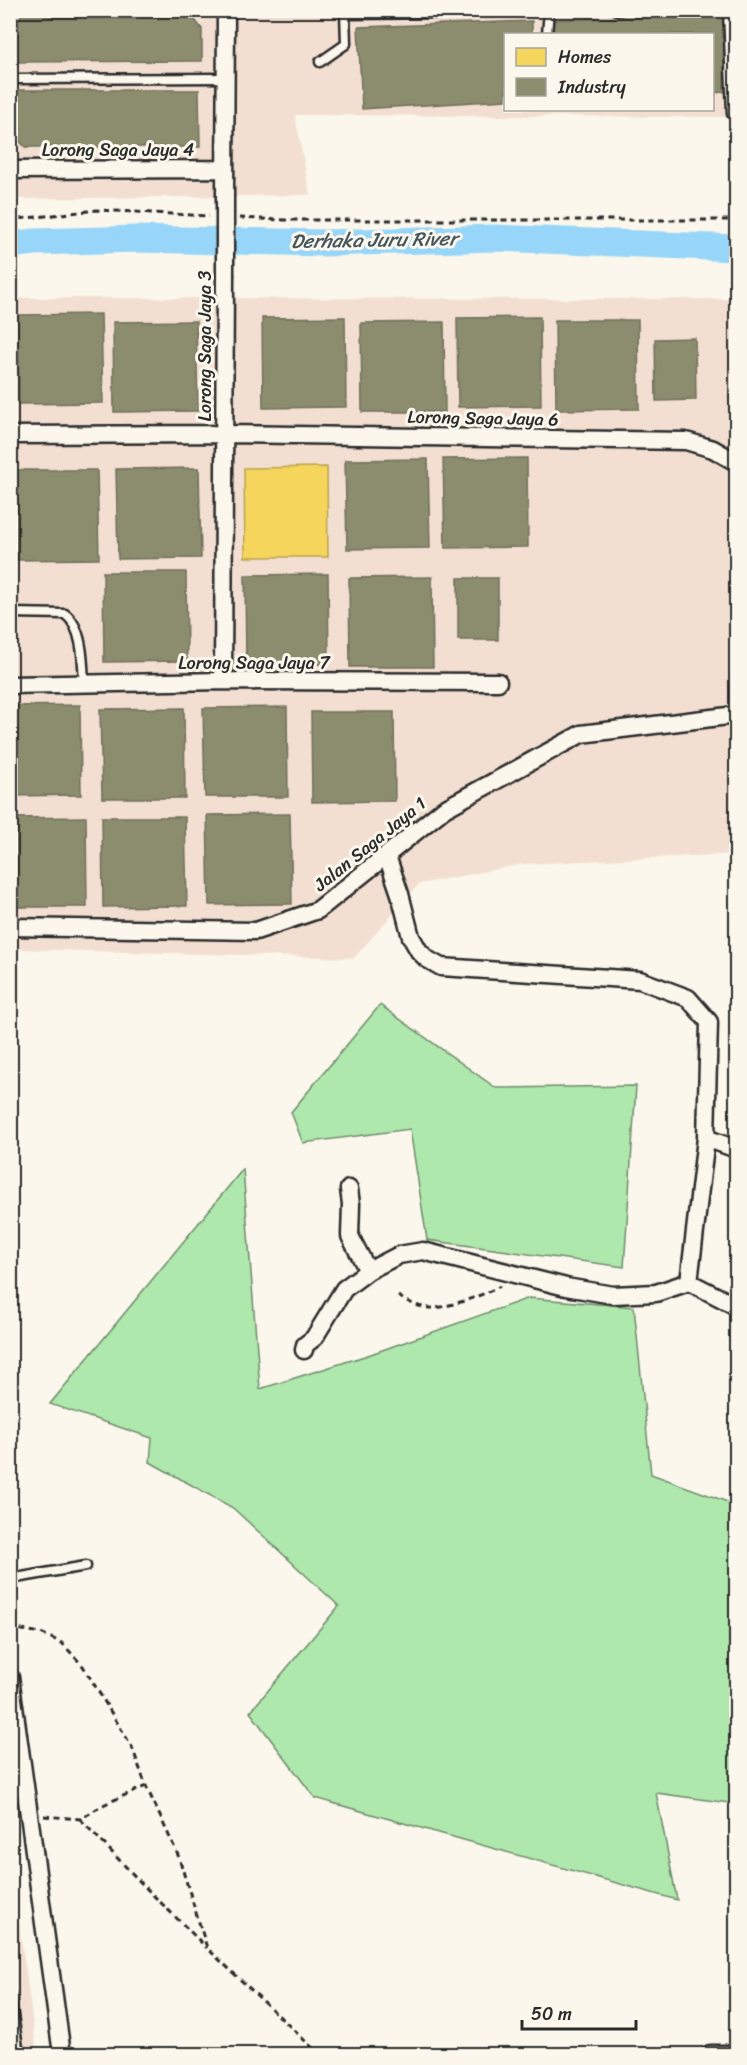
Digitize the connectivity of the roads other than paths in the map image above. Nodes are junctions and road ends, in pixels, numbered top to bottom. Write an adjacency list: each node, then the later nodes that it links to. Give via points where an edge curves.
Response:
1 (226, 10): 10 (street, Lorong Saga Jaya 3)
2 (549, 10): 8 (lane)
3 (616, 10): 4 (lane)
4 (621, 10)
5 (728, 10): 12 (lane)
6 (345, 12): 7 (lane); 9 (lane, via 346,44)
7 (463, 13)
8 (547, 33)
9 (320, 62)
10 (225, 78): 11 (lane); 13 (street, Lorong Saga Jaya 3)
11 (10, 79)
12 (732, 114)
13 (225, 169): 14 (street, Lorong Saga Jaya 4); 15 (street, Lorong Saga Jaya 3, bridge)
14 (10, 170)
15 (224, 434): 16 (street, Lorong Saga Jaya 6); 17 (street, Lorong Saga Jaya 6, via 686,441 713,449); 19 (street, Lorong Saga Jaya 3)
16 (10, 435)
17 (736, 462)
18 (10, 613): 21 (lane, via 65,614 71,618 76,625)
19 (223, 681): 20 (street, Lorong Saga Jaya 7); 21 (street, Lorong Saga Jaya 7)
20 (498, 682)
21 (84, 684): 22 (street, Lorong Saga Jaya 7)
22 (10, 685)
23 (736, 715): 24 (street, Jalan Saga Jaya 1, via 581,734 444,809)
24 (387, 856): 25 (street, Jalan Saga Jaya 1, via 318,910 256,931); 26 (street, via 411,937 419,951 441,967 640,980 688,998 709,1022)
25 (10, 927)
26 (706, 1138): 27 (street); 30 (street)
27 (736, 1149)
28 (349, 1189): 29 (street, via 350,1236)
29 (368, 1271): 30 (street, via 399,1255 423,1251 613,1295 657,1293); 32 (street, via 344,1289)
30 (689, 1282): 31 (street)
31 (736, 1306)
32 (304, 1350)
33 (86, 1566): 34 (lane)
34 (10, 1579)
35 (10, 1677): 36 (street)
36 (19, 1797): 40 (street, via 29,1815)
37 (10, 1996): 39 (lane)
38 (736, 2054): 41 (street)
39 (19, 2055)
40 (62, 2055)
41 (710, 2055)

